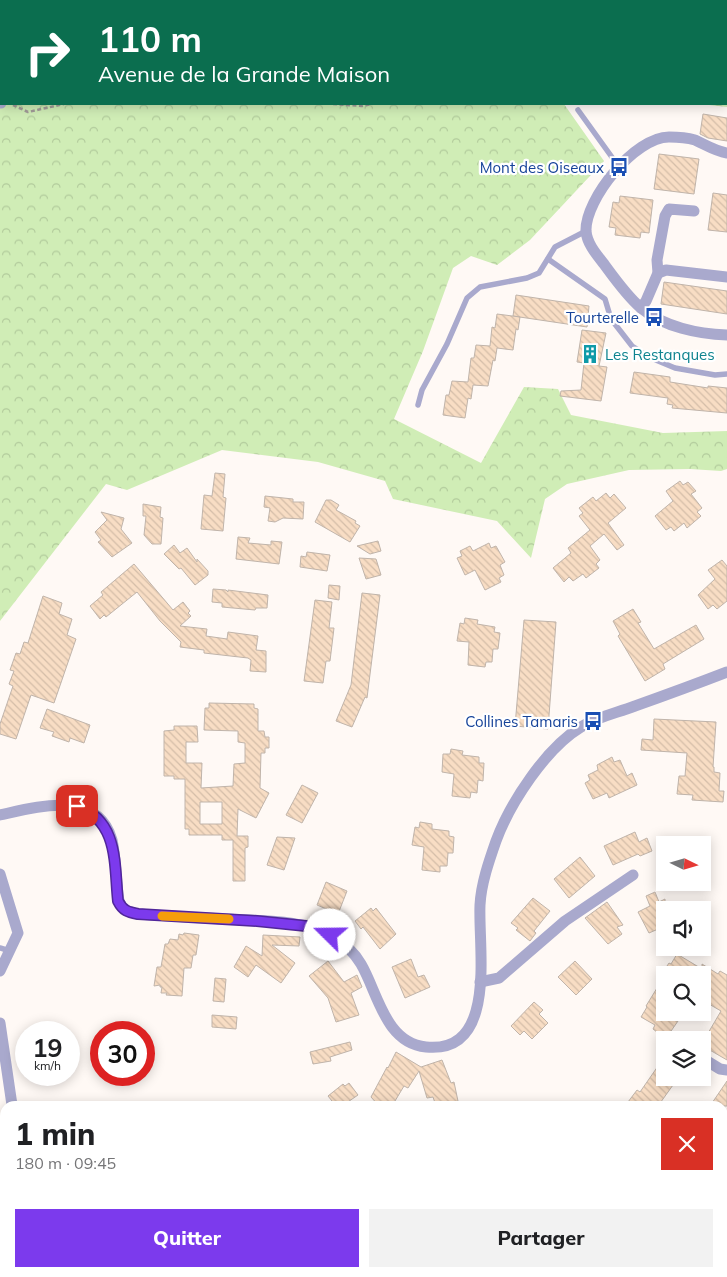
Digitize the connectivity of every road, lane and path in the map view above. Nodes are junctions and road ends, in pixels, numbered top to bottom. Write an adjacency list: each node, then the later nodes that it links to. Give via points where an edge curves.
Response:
1 (12, 105): 2 (path, via 28,112)
2 (60, 105)
3 (348, 105): 4 (path)
4 (367, 105)
5 (578, 110): 7 (lane)
6 (727, 153): 7 (street, via 694,140 668,137 655,139)
7 (619, 167): 9 (street, via 594,201)
8 (694, 212): 11 (street, via 669,209 657,260)
9 (586, 230): 10 (lane, via 555,247); 13 (street, via 591,247)
10 (548, 259): 15 (lane, via 605,299 611,319 632,346 675,368); 16 (lane, via 539,273 480,287 467,298 422,390)
11 (658, 273): 12 (street, via 666,270); 13 (street)
12 (727, 278)
13 (641, 308): 14 (street, via 682,329)
14 (727, 335)
15 (727, 374)
16 (418, 405)
17 (727, 672): 23 (street, via 593,721 566,738 536,772 510,810 486,871 480,903)
18 (0, 814): 23 (street, via 48,805 77,806 89,810 99,818 112,839 118,901 127,912 306,926 330,935 349,948 361,962 391,1027 404,1040 424,1047 441,1047 456,1041 471,1027 478,1010)
19 (0, 874): 21 (street, via 18,933)
20 (633, 876): 23 (street, via 565,921 499,978)
21 (5, 950): 22 (street)
22 (0, 971)
23 (480, 982)
24 (0, 1023): 27 (street)
25 (711, 1064): 26 (street)
26 (727, 1070)
27 (11, 1101)

